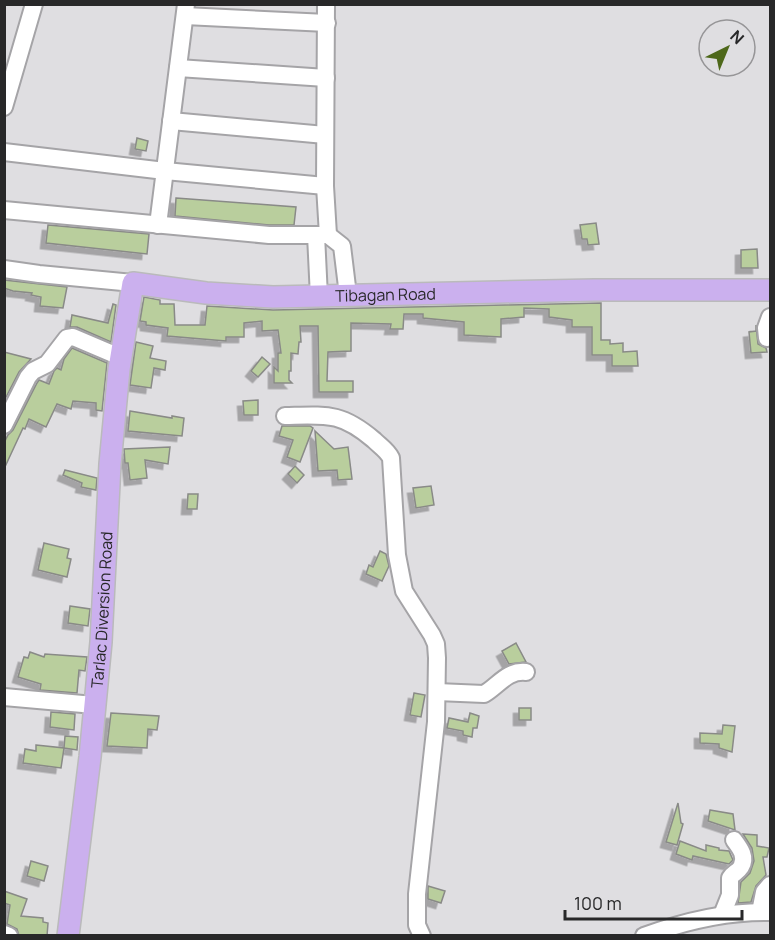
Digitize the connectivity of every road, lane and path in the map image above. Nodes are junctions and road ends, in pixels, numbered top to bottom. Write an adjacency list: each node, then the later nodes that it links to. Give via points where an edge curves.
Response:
1 (34, 4): 7 (street)
2 (326, 4): 4 (street)
3 (185, 10): 4 (street); 5 (street)
4 (327, 23): 6 (street)
5 (178, 68): 6 (street); 8 (street)
6 (326, 78): 9 (street)
7 (4, 107)
8 (171, 121): 9 (street); 11 (street)
9 (325, 135): 12 (street)
10 (4, 152): 11 (street)
11 (165, 171): 12 (street); 14 (street)
12 (325, 186): 15 (street)
13 (4, 210): 14 (street)
14 (158, 225): 15 (street, via 269,235)
15 (322, 235): 18 (street, via 342,246); 19 (street)
16 (4, 269): 17 (street, Tibagan Road)
17 (133, 283): 19 (main road, Tibagan Road, via 273,297); 23 (main road, Tarlac Diversion Road)
18 (347, 285): 19 (main road, Tibagan Road); 20 (main road, Tibagan Road)
19 (318, 287)
20 (771, 290)
21 (771, 317): 22 (street, via 766,327)
22 (768, 338)
23 (120, 357): 25 (street, via 67,338 47,364 28,377); 29 (main road, Tarlac Diversion Road)
24 (285, 416): 27 (street, via 341,419 363,430 389,454 397,555 404,591 436,644)
25 (4, 425)
26 (526, 672): 27 (street, via 509,675 484,694)
27 (437, 692): 37 (street, via 417,894 417,925)
28 (4, 697): 29 (street)
29 (94, 705): 36 (main road, Tarlac Diversion Road)
30 (734, 840): 33 (street, via 742,850 743,862 730,878 730,895)
31 (771, 885): 32 (street, via 764,892)
32 (765, 912): 33 (street)
33 (722, 915): 38 (street)
34 (4, 934): 35 (street)
35 (9, 936)
36 (68, 936)
37 (422, 936)
38 (644, 936)

